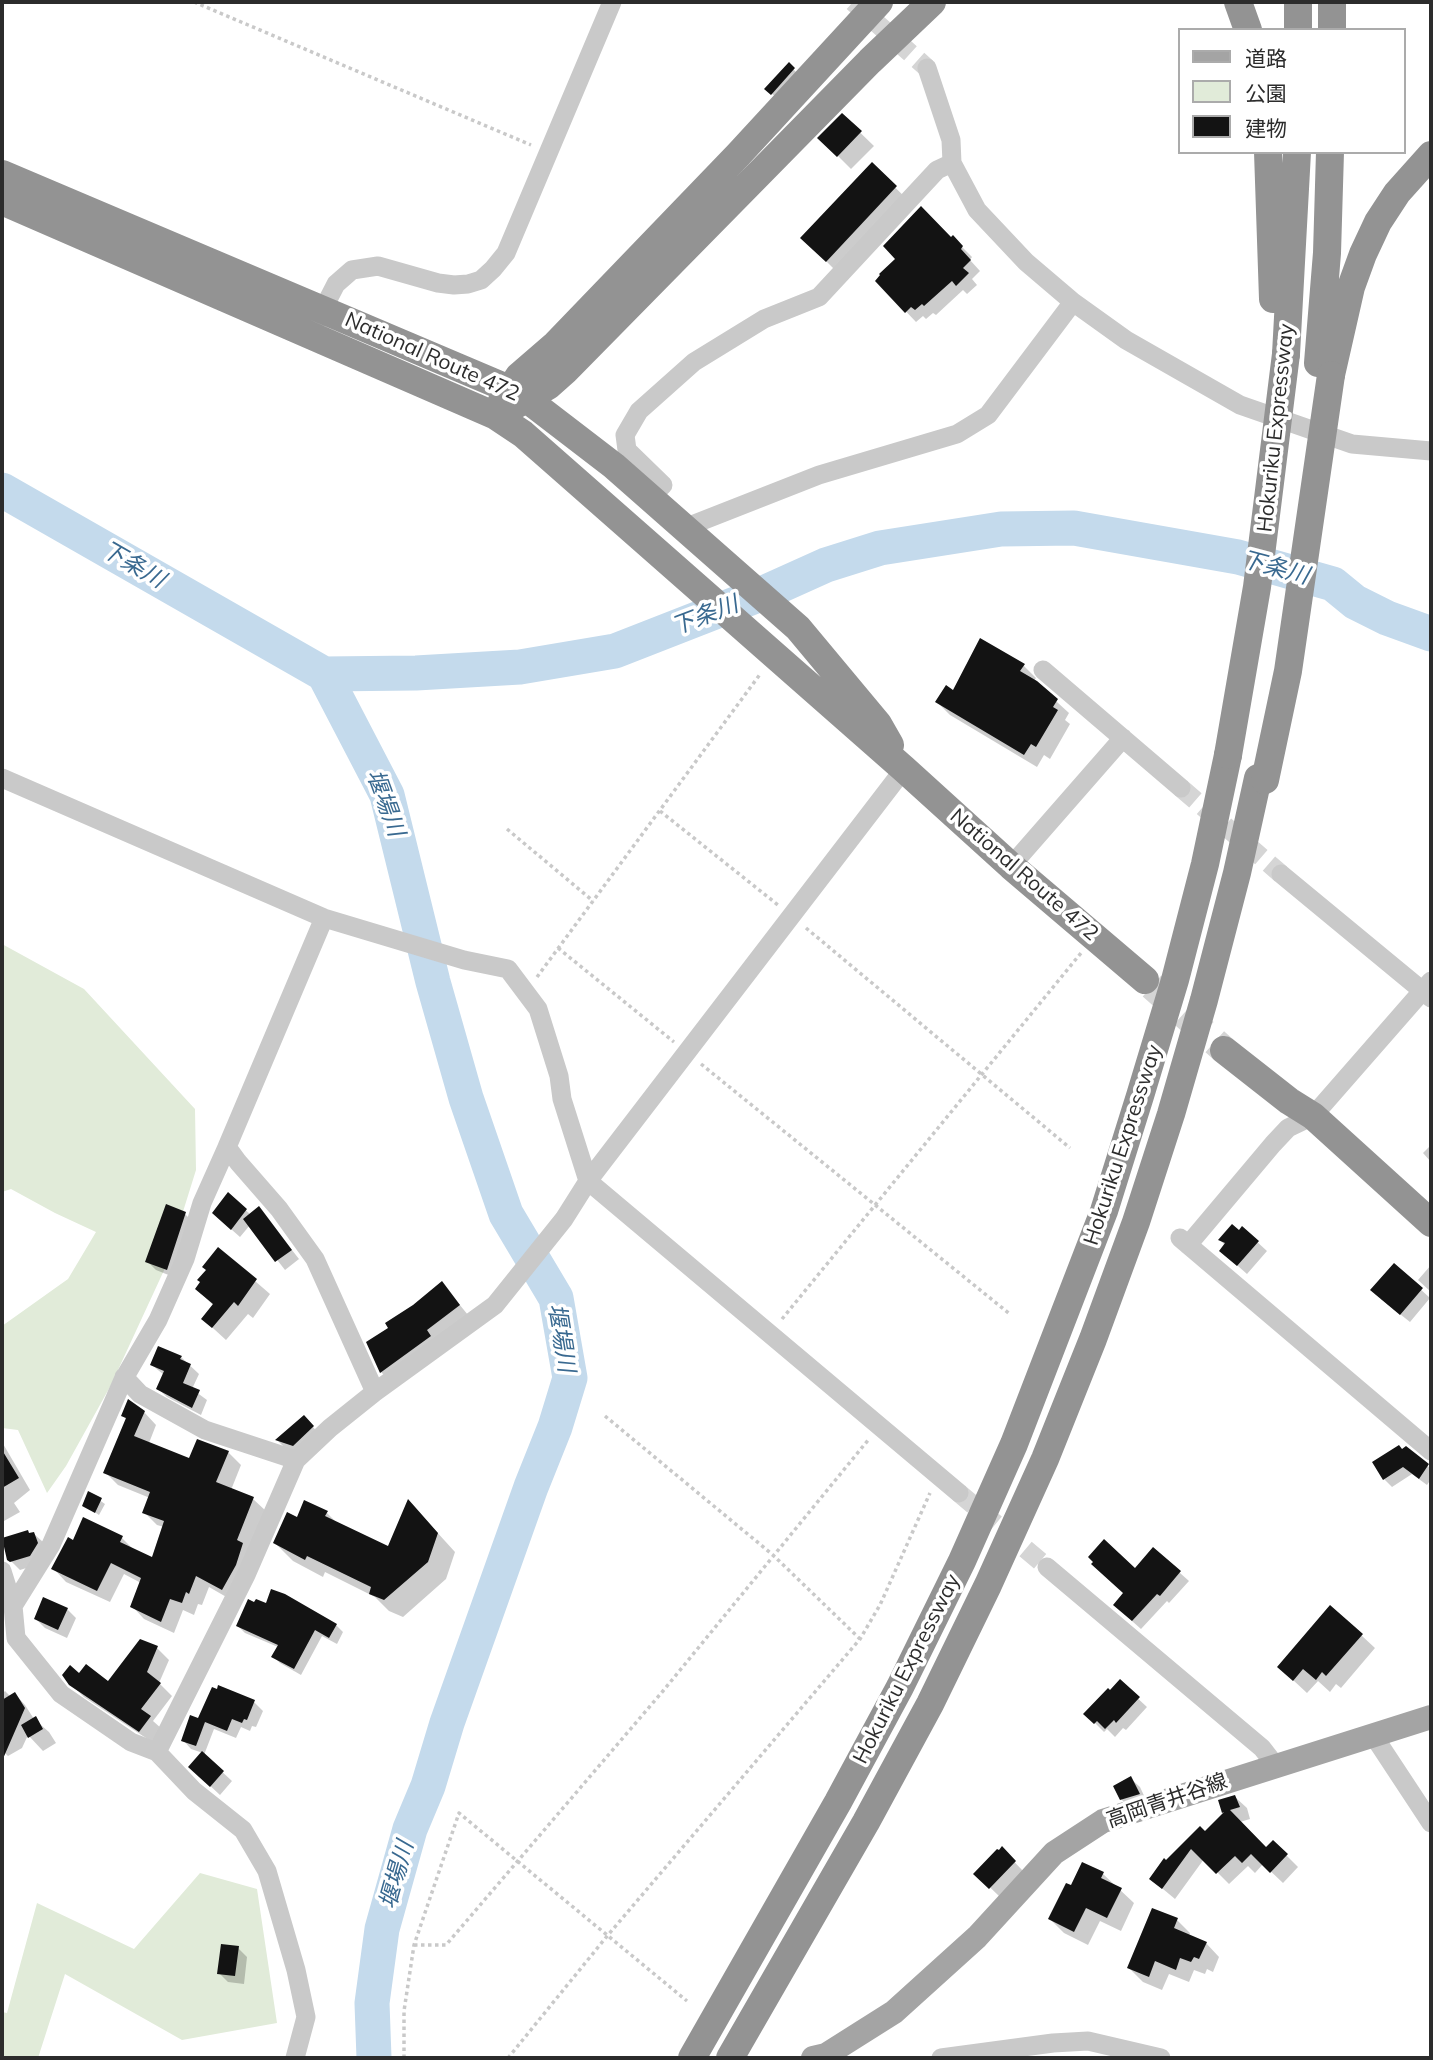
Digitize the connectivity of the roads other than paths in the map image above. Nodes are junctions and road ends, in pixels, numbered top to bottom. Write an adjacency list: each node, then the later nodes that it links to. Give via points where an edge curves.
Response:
1 (612, 2): 21 (street, via 506,253 481,280 454,285 395,269 365,267 342,277)
2 (879, 2): 25 (highway, via 587,312 519,376)
3 (918, 2): 11 (highway)
4 (932, 2): 11 (highway)
5 (1238, 2): 8 (highway)
6 (1298, 2): 9 (highway)
7 (1332, 2): 10 (highway)
8 (1247, 28)
9 (1298, 28)
10 (1332, 28)
11 (870, 61): 25 (highway, via 566,370 548,386)
12 (927, 68): 17 (street, via 951,140)
13 (1268, 154): 23 (highway)
14 (1297, 154): 23 (highway, Hokuriku Expressway)
15 (1330, 154): 24 (highway, Hokuriku Expressway)
16 (1431, 155): 24 (highway, via 1396,193 1378,222 1351,287)
17 (951, 163): 20 (street, via 977,210 1026,262); 28 (street, via 937,170 819,297 764,319 694,362 639,411 625,435 626,443 627,450 663,485)
18 (2, 174): 21 (highway, National Route 472)
19 (2, 201): 22 (highway, National Route 472)
20 (1073, 302): 27 (street, via 1126,340 1240,405 1352,444); 29 (street, via 988,415 957,434 819,475)
21 (322, 309): 22 (street); 25 (highway, National Route 472)
22 (312, 335): 26 (highway, National Route 472)
23 (1279, 350): 61 (highway, Hokuriku Expressway, bridge, via 1258,587 1228,755 1202,877 1104,1211 1014,1444 962,1561 838,1802)
24 (1324, 375): 62 (highway, Hokuriku Expressway, via 1261,779 1156,1162 1093,1339 988,1585 866,1822)
25 (518, 394): 26 (highway); 28 (highway, National Route 472, via 571,431)
26 (496, 416): 32 (highway, National Route 472, via 523,434)
27 (1431, 451)
28 (650, 498): 29 (highway, National Route 472)
29 (684, 528): 32 (highway, National Route 472, via 798,628 878,724)
30 (1043, 670): 31 (street)
31 (1123, 738): 34 (street); 35 (street)
32 (904, 769): 35 (highway, National Route 472); 43 (street)
33 (2, 778): 37 (street)
34 (1181, 788)
35 (1011, 866): 38 (highway, National Route 472)
36 (1281, 874): 39 (street)
37 (324, 918): 42 (street); 43 (street, via 508,969 538,1009)
38 (1145, 980)
39 (1429, 990): 41 (street)
40 (1224, 1050): 41 (highway)
41 (1313, 1116): 44 (highway); 47 (street, via 1288,1128 1184,1242)
42 (227, 1147): 45 (street, via 158,1320); 46 (street, via 315,1259)
43 (587, 1181): 46 (street, via 564,1219 495,1305); 49 (street)
44 (1431, 1223)
45 (124, 1377): 48 (street, via 140,1394 205,1430); 52 (street, via 51,1545)
46 (375, 1392): 48 (street)
47 (1431, 1451)
48 (296, 1460): 56 (street, via 246,1575)
49 (959, 1493)
50 (1047, 1567): 57 (street, via 1262,1748)
51 (2, 1571): 52 (street)
52 (13, 1606): 53 (street)
53 (9, 1640): 56 (street, via 61,1694 131,1742)
54 (1431, 1717): 55 (main road, 高岡青井谷線)
55 (1373, 1735): 57 (main road, 高岡青井谷線); 58 (street)
56 (157, 1752): 60 (street, via 194,1791 243,1830 267,1871 306,2017)
57 (1276, 1766): 59 (main road, 高岡青井谷線, via 1102,1821 1055,1853 977,1937 894,2012)
58 (1431, 1823)
59 (826, 2057)
60 (295, 2058)
61 (692, 2058)
62 (730, 2058)
63 (941, 2058): 64 (street, via 1088,2041)
64 (1161, 2058)

